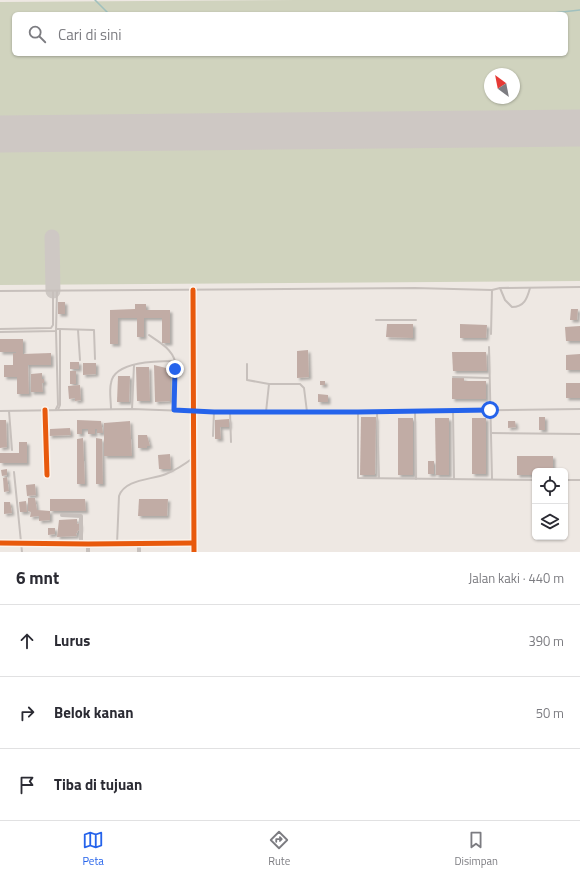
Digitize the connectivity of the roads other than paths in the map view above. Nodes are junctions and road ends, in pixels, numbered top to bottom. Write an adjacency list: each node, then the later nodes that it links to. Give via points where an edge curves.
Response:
1 (580, 287): 3 (lane)
2 (500, 288): 3 (lane); 3 (lane, via 505,300 512,307 516,307 526,301); 5 (lane)
3 (530, 288)
4 (193, 290): 5 (lane); 8 (lane); 35 (street)
5 (492, 290): 15 (lane)
6 (0, 291): 7 (lane)
7 (52, 291): 8 (lane); 12 (lane, via 51,328)
8 (57, 291): 13 (lane)
9 (376, 320): 10 (lane)
10 (416, 320)
11 (60, 329): 13 (lane); 14 (lane); 30 (lane, via 60,405)
12 (0, 330): 13 (lane)
13 (56, 330): 30 (lane)
14 (78, 330): 18 (lane, via 95,330); 19 (lane)
15 (491, 334)
16 (149, 335): 20 (lane, via 170,350)
17 (489, 347): 24 (lane)
18 (95, 359)
19 (80, 360)
20 (175, 361): 22 (lane); 31 (lane)
21 (247, 364): 25 (lane, via 247,380)
22 (134, 365): 26 (lane, via 122,369 114,376 111,383); 27 (lane)
23 (452, 376): 24 (lane)
24 (489, 378): 32 (lane)
25 (269, 384): 39 (lane); 40 (lane, via 300,384 304,388)
26 (111, 409): 27 (lane); 30 (lane)
27 (132, 409): 31 (lane)
28 (580, 409): 32 (lane)
29 (45, 410): 30 (lane); 34 (lane); 51 (street)
30 (57, 410)
31 (174, 410): 35 (lane)
32 (490, 410): 36 (lane); 44 (lane)
33 (0, 411): 34 (lane)
34 (8, 411): 48 (lane)
35 (192, 411): 37 (lane); 49 (street)
36 (453, 411): 43 (lane); 54 (lane)
37 (214, 412): 38 (lane); 46 (lane)
38 (230, 412): 39 (lane); 47 (lane)
39 (266, 412): 40 (lane)
40 (307, 412): 41 (lane)
41 (358, 412): 42 (lane); 52 (lane, via 357,477)
42 (377, 412): 43 (lane); 52 (lane)
43 (416, 412): 53 (lane)
44 (491, 433): 45 (lane); 55 (lane)
45 (580, 434)
46 (213, 436)
47 (231, 442)
48 (12, 450)
49 (193, 458): 62 (street); 65 (lane, via 184,465 134,483 121,491)
50 (14, 472): 61 (lane)
51 (48, 475)
52 (379, 478): 53 (lane)
53 (416, 479): 54 (lane)
54 (454, 479): 55 (lane)
55 (492, 480): 56 (lane)
56 (532, 480)
57 (568, 480): 58 (lane)
58 (580, 480)
59 (62, 515): 63 (street, via 81,516)
60 (0, 543): 61 (street)
61 (21, 543): 63 (street); 67 (lane)
62 (194, 543): 66 (street); 70 (street)
63 (81, 544): 64 (street)
64 (88, 544): 65 (street); 68 (street)
65 (117, 544): 66 (street)
66 (139, 544): 69 (street)
67 (22, 552)
68 (88, 552)
69 (139, 552)
70 (194, 552)

